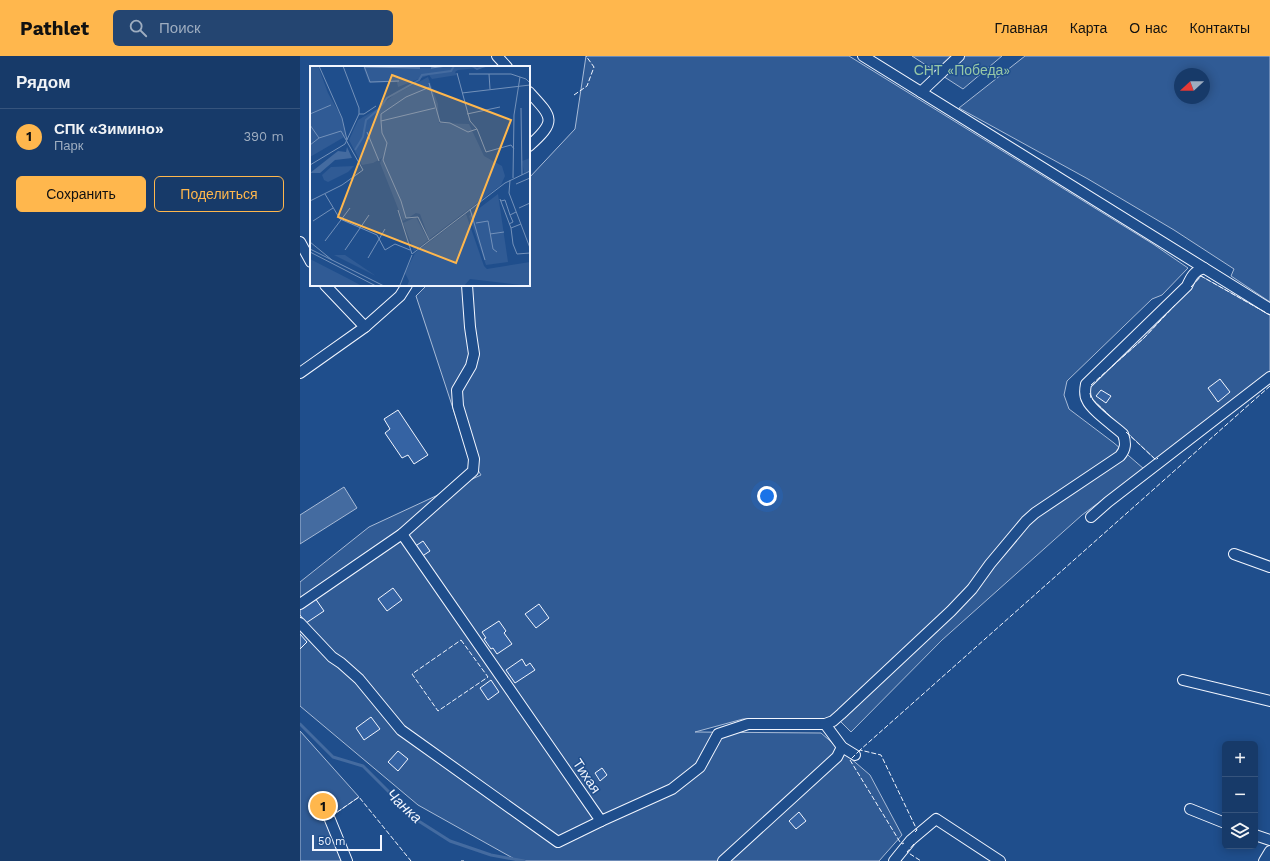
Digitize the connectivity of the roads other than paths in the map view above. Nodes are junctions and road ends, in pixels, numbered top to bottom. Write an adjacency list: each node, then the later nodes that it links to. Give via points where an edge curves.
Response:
1 (497, 56): 4 (street)
2 (862, 56): 5 (street)
3 (959, 56): 5 (street)
4 (506, 66)
5 (921, 92): 10 (street)
6 (530, 93): 7 (street, via 546,110 548,127)
7 (530, 145)
8 (300, 242): 9 (street)
9 (310, 260)
10 (1204, 268): 14 (street); 26 (street, via 1197,270 1187,286 1086,384 1085,392 1091,406 1123,434 1126,441 1120,456 1026,521 972,589 951,611 841,714)
11 (326, 286): 15 (street)
12 (406, 286): 15 (street, via 400,296)
13 (467, 286): 19 (street, via 474,354 471,366 458,390 458,406 474,459 473,471)
14 (1270, 309)
15 (365, 327): 16 (street)
16 (300, 373)
17 (1270, 377): 18 (street)
18 (1091, 517)
19 (402, 534): 22 (street); 31 (street, Тихая)
20 (1234, 554): 21 (street)
21 (1270, 567)
22 (300, 604)
23 (300, 623): 31 (street, via 332,657 359,679 401,730 558,842)
24 (1183, 680): 25 (street)
25 (1270, 701)
26 (825, 724): 27 (street); 31 (street, via 748,724 718,734 700,768 672,789)
27 (842, 747): 28 (street); 37 (street, via 837,757)
28 (854, 755)
29 (324, 805): 36 (street)
30 (1190, 809): 32 (street)
31 (601, 821)
32 (1222, 822)
33 (1258, 835): 34 (street)
34 (1270, 840)
35 (1270, 851): 40 (street)
36 (347, 861)
37 (723, 861)
38 (894, 861): 39 (street, via 901,851 936,819)
39 (1000, 861)
40 (1264, 861)

